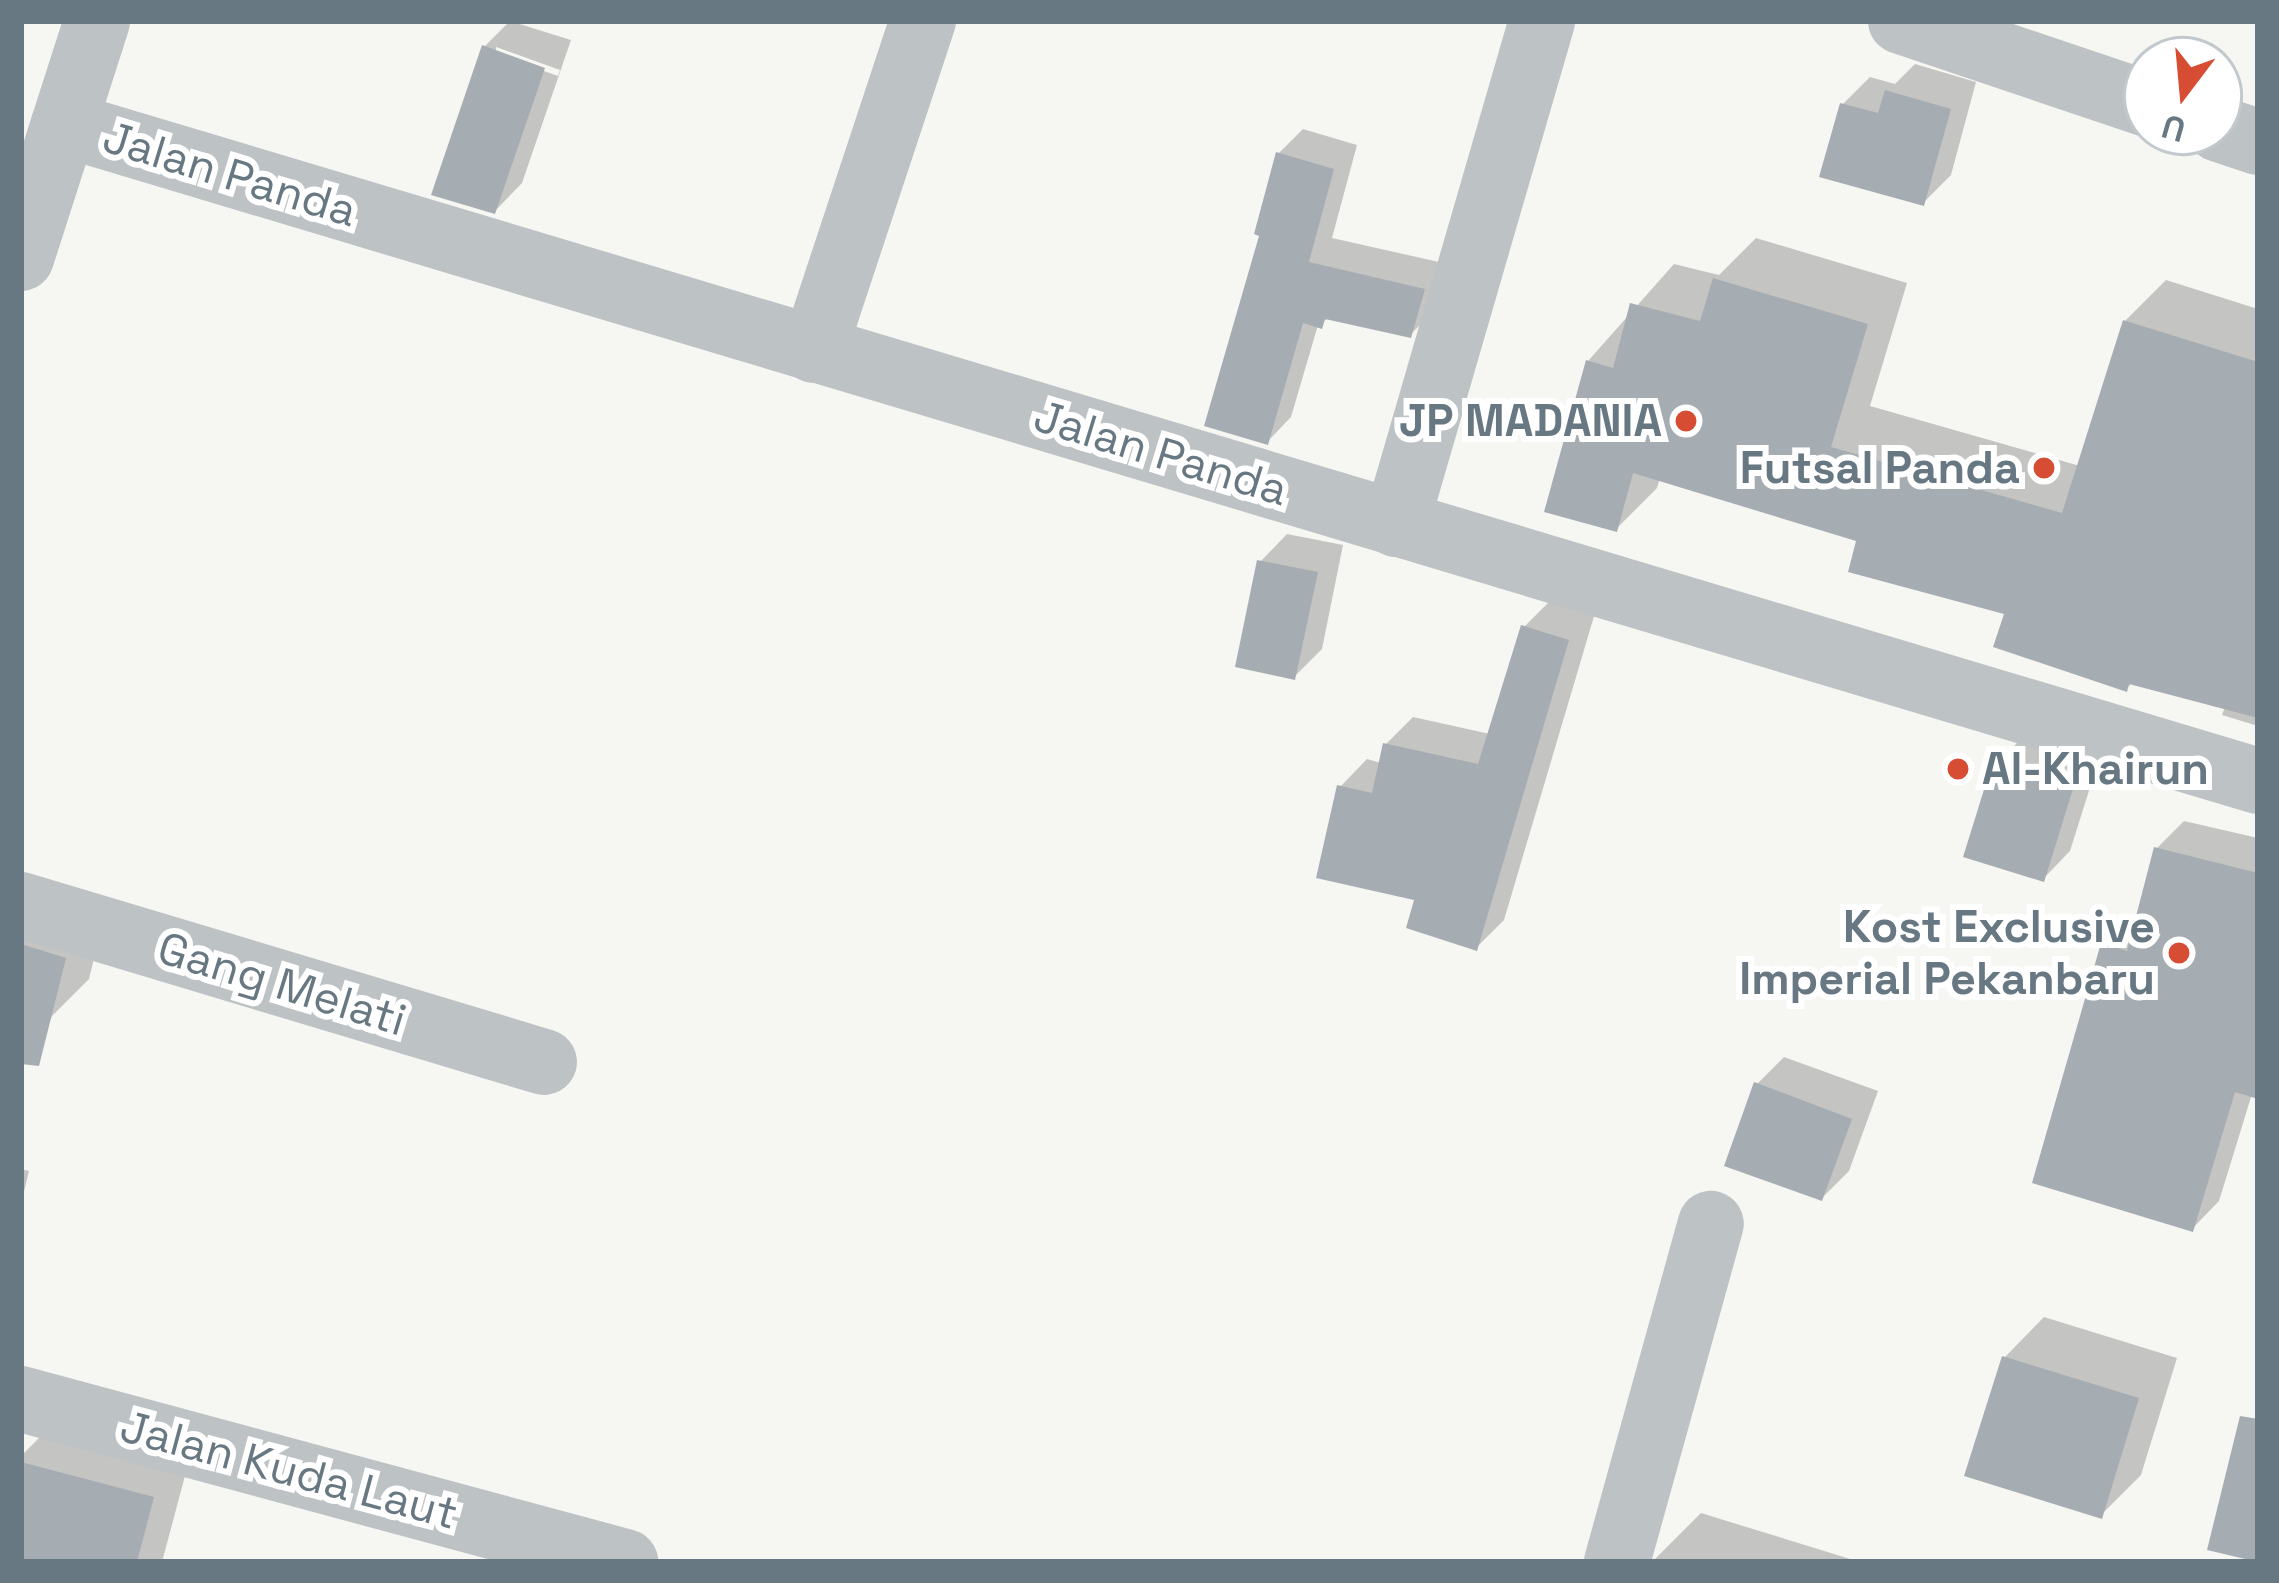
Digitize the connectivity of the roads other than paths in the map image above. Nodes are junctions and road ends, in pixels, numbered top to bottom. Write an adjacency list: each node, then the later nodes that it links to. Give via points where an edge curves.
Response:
1 (923, 21): 8 (street)
2 (1542, 21): 9 (street)
3 (1901, 21): 5 (street)
4 (79, 28): 6 (street)
5 (2123, 96)
6 (64, 124): 7 (street); 8 (street, Jalan Panda)
7 (21, 258)
8 (814, 350): 9 (street, Jalan Panda)
9 (1396, 524): 10 (street, Jalan Panda)
10 (2258, 782)
11 (21, 905): 12 (street, Gang Melati)
12 (544, 1062)
13 (1711, 1224): 16 (street)
14 (21, 1399): 15 (street, Jalan Kuda Laut)
15 (625, 1562)
16 (1617, 1562)

